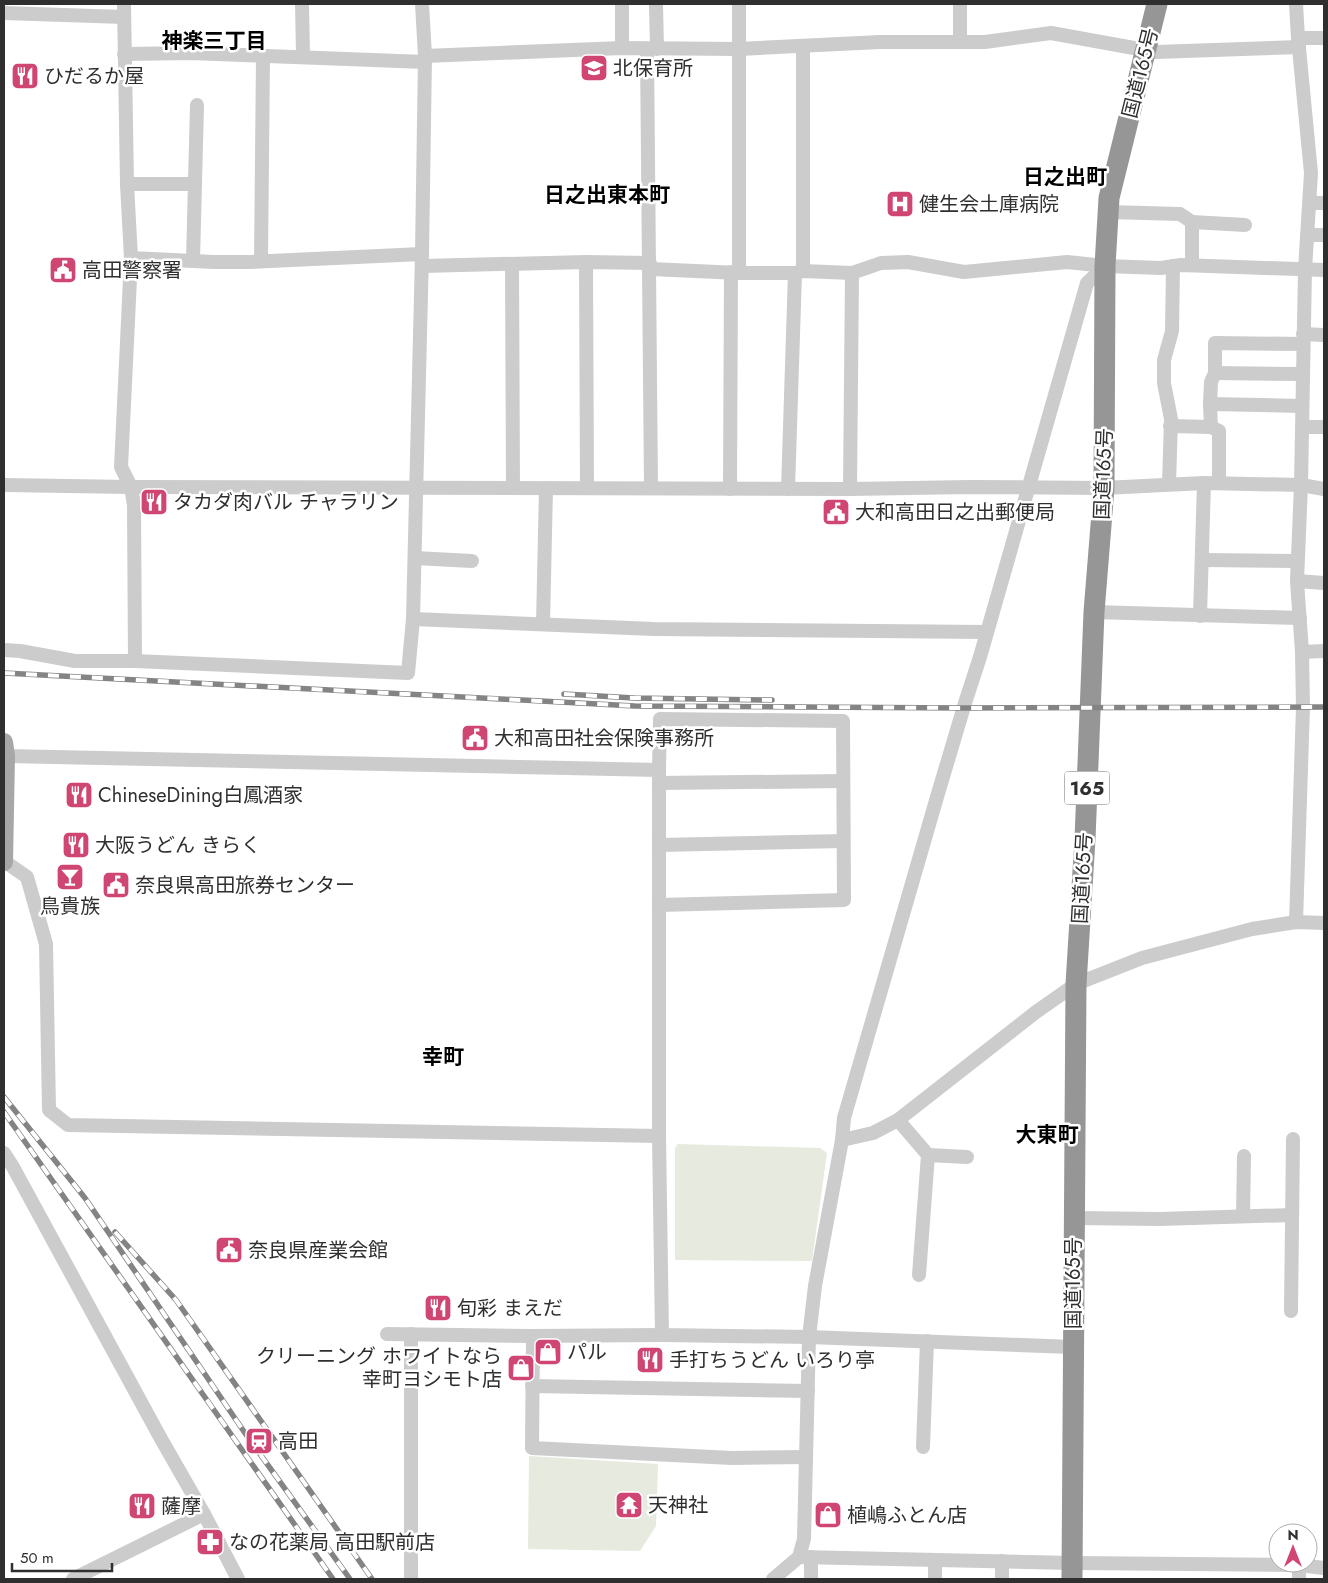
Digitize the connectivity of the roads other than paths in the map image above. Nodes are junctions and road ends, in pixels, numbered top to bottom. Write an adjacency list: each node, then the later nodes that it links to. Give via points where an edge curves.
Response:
1 (302, 4): 21 (street)
2 (422, 4): 22 (street)
3 (622, 4): 15 (street)
4 (656, 4): 16 (street)
5 (739, 4): 17 (street)
6 (960, 4): 12 (street)
7 (1157, 4): 18 (highway, 国道165号 / 165)
8 (1296, 4): 13 (street)
9 (124, 10): 10 (street); 19 (street)
10 (4, 13)
11 (1324, 38): 13 (street)
12 (960, 42): 14 (street); 18 (street, via 1051,33)
13 (1298, 43): 18 (street); 24 (street)
14 (803, 46): 17 (street); 47 (street)
15 (622, 48): 16 (street); 22 (street)
16 (652, 49): 17 (street); 42 (street)
17 (739, 49): 48 (street)
18 (1146, 50): 30 (highway, 国道165号 / 165)
19 (124, 54): 20 (street); 26 (street)
20 (263, 56): 21 (street); 38 (street)
21 (303, 56): 22 (street)
22 (425, 59): 37 (street)
23 (197, 105): 27 (street)
24 (1310, 152): 25 (street); 28 (street)
25 (1324, 152)
26 (127, 184): 27 (street); 35 (street)
27 (194, 184): 36 (street)
28 (1310, 203): 29 (street); 33 (street)
29 (1324, 203)
30 (1108, 212): 31 (street, via 1180,214); 43 (highway, 国道165号 / 165)
31 (1192, 222): 32 (street); 41 (street)
32 (1245, 224)
33 (1307, 235): 34 (street); 45 (street)
34 (1324, 235)
35 (131, 258): 36 (street); 65 (street, via 121,467)
36 (193, 260): 38 (street)
37 (422, 260): 38 (street); 40 (street); 66 (street)
38 (261, 261)
39 (586, 262): 40 (street); 42 (street); 69 (street)
40 (512, 264): 67 (street)
41 (1192, 265): 44 (street); 45 (street)
42 (651, 266): 48 (street); 70 (street)
43 (1105, 266): 44 (street); 49 (street, via 1067,262 964,272 908,262 881,263); 72 (street, via 1087,283); 73 (highway, 国道165号 / 165)
44 (1173, 266): 56 (street, via 1172,331 1164,360)
45 (1305, 270): 46 (street); 51 (street)
46 (1324, 270)
47 (799, 272): 48 (street); 49 (street); 75 (street)
48 (735, 273): 71 (street)
49 (852, 273): 76 (street)
50 (1324, 335): 51 (street)
51 (1303, 339): 52 (street, via 1215,343); 53 (street)
52 (1215, 373): 53 (street); 54 (street, via 1210,382)
53 (1302, 374): 55 (street)
54 (1210, 404): 55 (street); 57 (street)
55 (1302, 406): 58 (street)
56 (1170, 426): 57 (street); 62 (street)
57 (1211, 427): 61 (street, via 1219,431)
58 (1302, 427): 59 (street); 64 (street)
59 (1324, 427)
60 (1204, 483): 61 (street); 62 (street); 78 (street)
61 (1219, 483): 64 (street)
62 (1169, 484): 73 (street)
63 (4, 485): 65 (street)
64 (1301, 485): 74 (street); 80 (street)
65 (131, 487): 66 (street); 92 (street, via 134,506)
66 (416, 488): 67 (street); 77 (street)
67 (514, 488): 68 (street)
68 (546, 488): 69 (street); 87 (street)
69 (587, 488): 70 (street)
70 (651, 488): 71 (street)
71 (730, 488): 75 (street)
72 (1029, 488): 73 (street); 76 (street); 88 (street)
73 (1104, 488): 83 (highway, 国道165号 / 165)
74 (1324, 488)
75 (788, 489): 76 (street)
76 (850, 490)
77 (415, 558): 79 (street); 86 (street)
78 (1202, 560): 80 (street); 84 (street)
79 (472, 561)
80 (1297, 561): 81 (street)
81 (1297, 581): 82 (street); 85 (street)
82 (1324, 583)
83 (1094, 612): 84 (street); 102 (highway, 国道165号 / 165)
84 (1200, 616): 85 (street)
85 (1300, 618): 91 (street)
86 (413, 619): 87 (street); 92 (street, via 408,673)
87 (543, 624): 88 (street, via 654,629)
88 (987, 632): 106 (street, via 844,1118)
89 (4, 650): 92 (street, via 76,661)
90 (1324, 651): 91 (street)
91 (1302, 652): 100 (street)
92 (135, 661)
93 (5, 749): 94 (street); 98 (main road)
94 (659, 776): 95 (street); 95 (street, via 660,719 843,721); 97 (street)
95 (842, 781): 96 (street)
96 (844, 841): 97 (street); 99 (street, via 844,900)
97 (659, 845): 99 (street)
98 (4, 861): 104 (street, via 27,877 46,944 49,1110 68,1125)
99 (659, 905): 104 (street)
100 (1296, 922): 101 (street); 102 (street, via 1252,929 1142,958)
101 (1324, 922)
102 (1076, 984): 103 (street); 113 (highway, 国道165号 / 165)
103 (898, 1120): 106 (street, via 873,1133); 108 (street)
104 (659, 1136): 118 (street)
105 (1292, 1139): 111 (street)
106 (842, 1140): 120 (street, via 815,1286)
107 (4, 1153): 127 (street)
108 (928, 1155): 110 (street); 114 (street)
109 (1244, 1156): 112 (street)
110 (967, 1157)
111 (1292, 1215): 112 (street); 115 (street)
112 (1244, 1216): 113 (street)
113 (1073, 1218): 122 (highway, 国道165号 / 165)
114 (919, 1275)
115 (1291, 1311)
116 (387, 1334): 117 (street)
117 (411, 1334): 119 (street); 135 (street)
118 (662, 1335): 119 (street); 120 (street)
119 (533, 1336): 123 (street)
120 (810, 1337): 121 (street); 124 (street)
121 (926, 1341): 122 (street); 125 (street)
122 (1072, 1347): 132 (highway, 国道165号 / 165)
123 (532, 1386): 124 (street); 126 (street, via 532,1448 732,1458)
124 (808, 1391): 126 (street)
125 (923, 1447)
126 (806, 1457): 128 (street)
127 (204, 1514): 133 (street); 134 (street)
128 (805, 1557): 129 (street); 136 (street); 137 (street)
129 (935, 1560): 130 (street); 138 (street)
130 (1002, 1561): 132 (street); 139 (street)
131 (1268, 1566): 132 (street)
132 (1072, 1571)
133 (73, 1579)
134 (238, 1579)
135 (411, 1579)
136 (773, 1579)
137 (811, 1579)
138 (935, 1579)
139 (1002, 1579)

